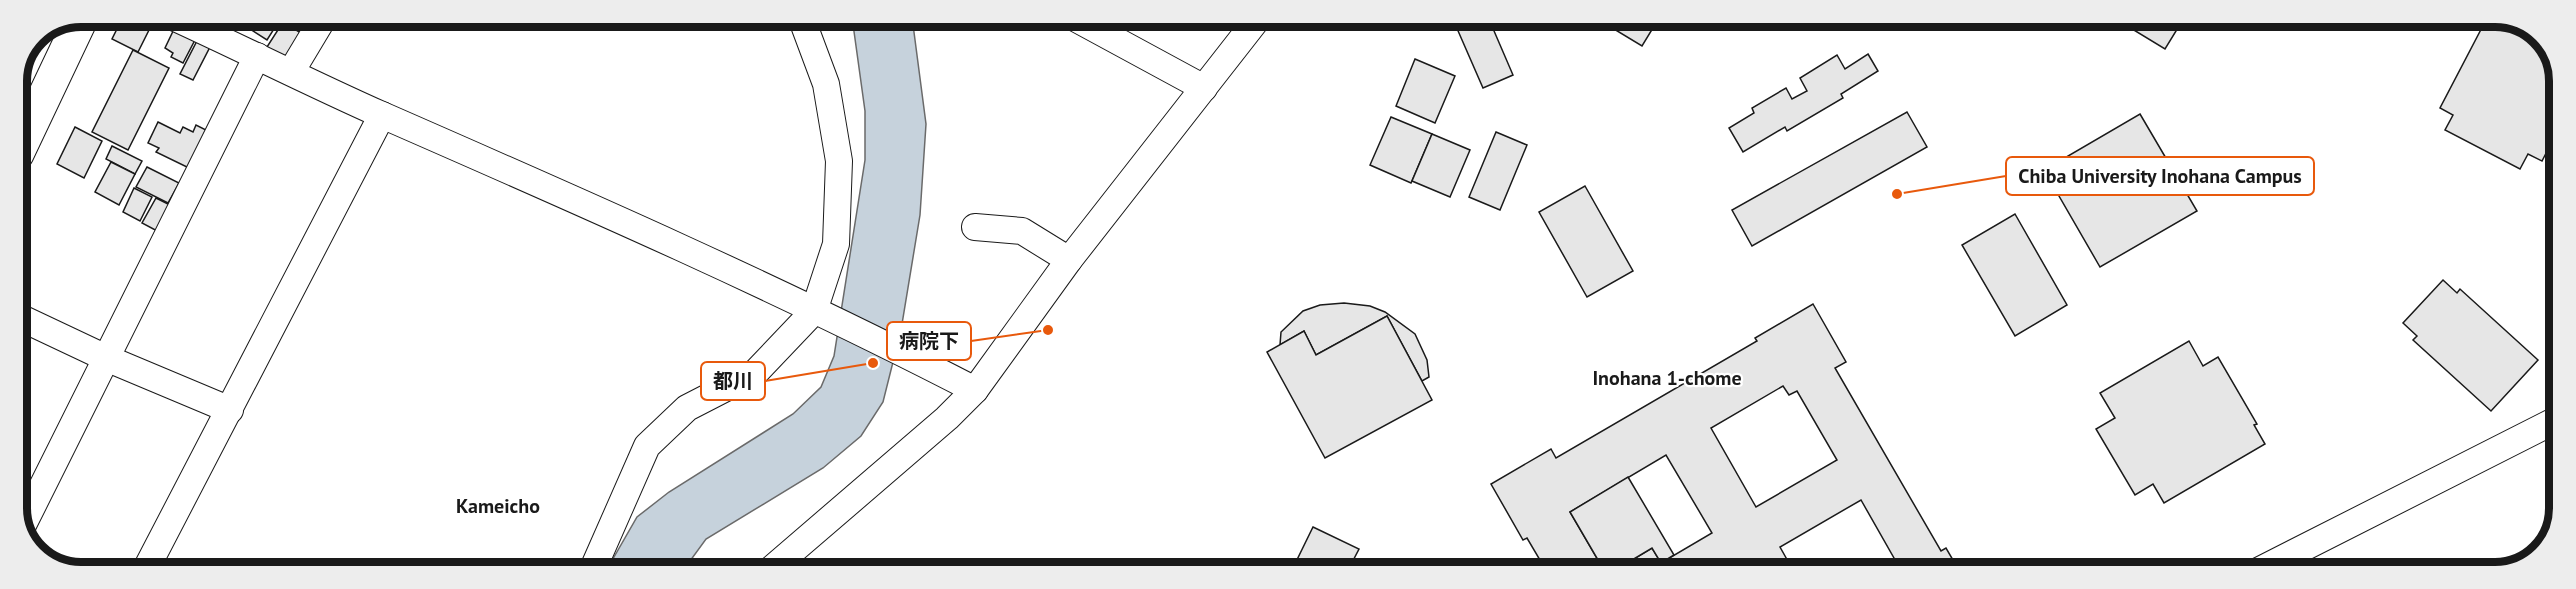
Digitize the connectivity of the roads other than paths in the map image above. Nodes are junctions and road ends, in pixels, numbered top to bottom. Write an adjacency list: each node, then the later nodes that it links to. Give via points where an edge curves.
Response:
1 (76, 27): 11 (highway)
2 (196, 27): 7 (street)
3 (318, 27): 8 (street)
4 (805, 27): 14 (street, via 826,84 840,161 837,244)
5 (1091, 27): 9 (street)
6 (1251, 27): 9 (street)
7 (257, 56): 8 (street); 16 (street)
8 (291, 72): 10 (street)
9 (1204, 88): 13 (street)
10 (382, 115): 14 (street); 18 (street)
11 (27, 132)
12 (975, 227): 13 (street, via 1022,231)
13 (1068, 260): 17 (street)
14 (822, 315): 17 (street); 22 (street, via 755,373 687,408 647,446)
15 (27, 321): 16 (street)
16 (106, 358): 18 (street); 20 (street)
17 (975, 390): 23 (street)
18 (230, 410): 21 (street)
19 (2549, 424): 24 (street)
20 (27, 515)
21 (150, 562)
22 (596, 562)
23 (780, 562)
24 (2276, 562)

